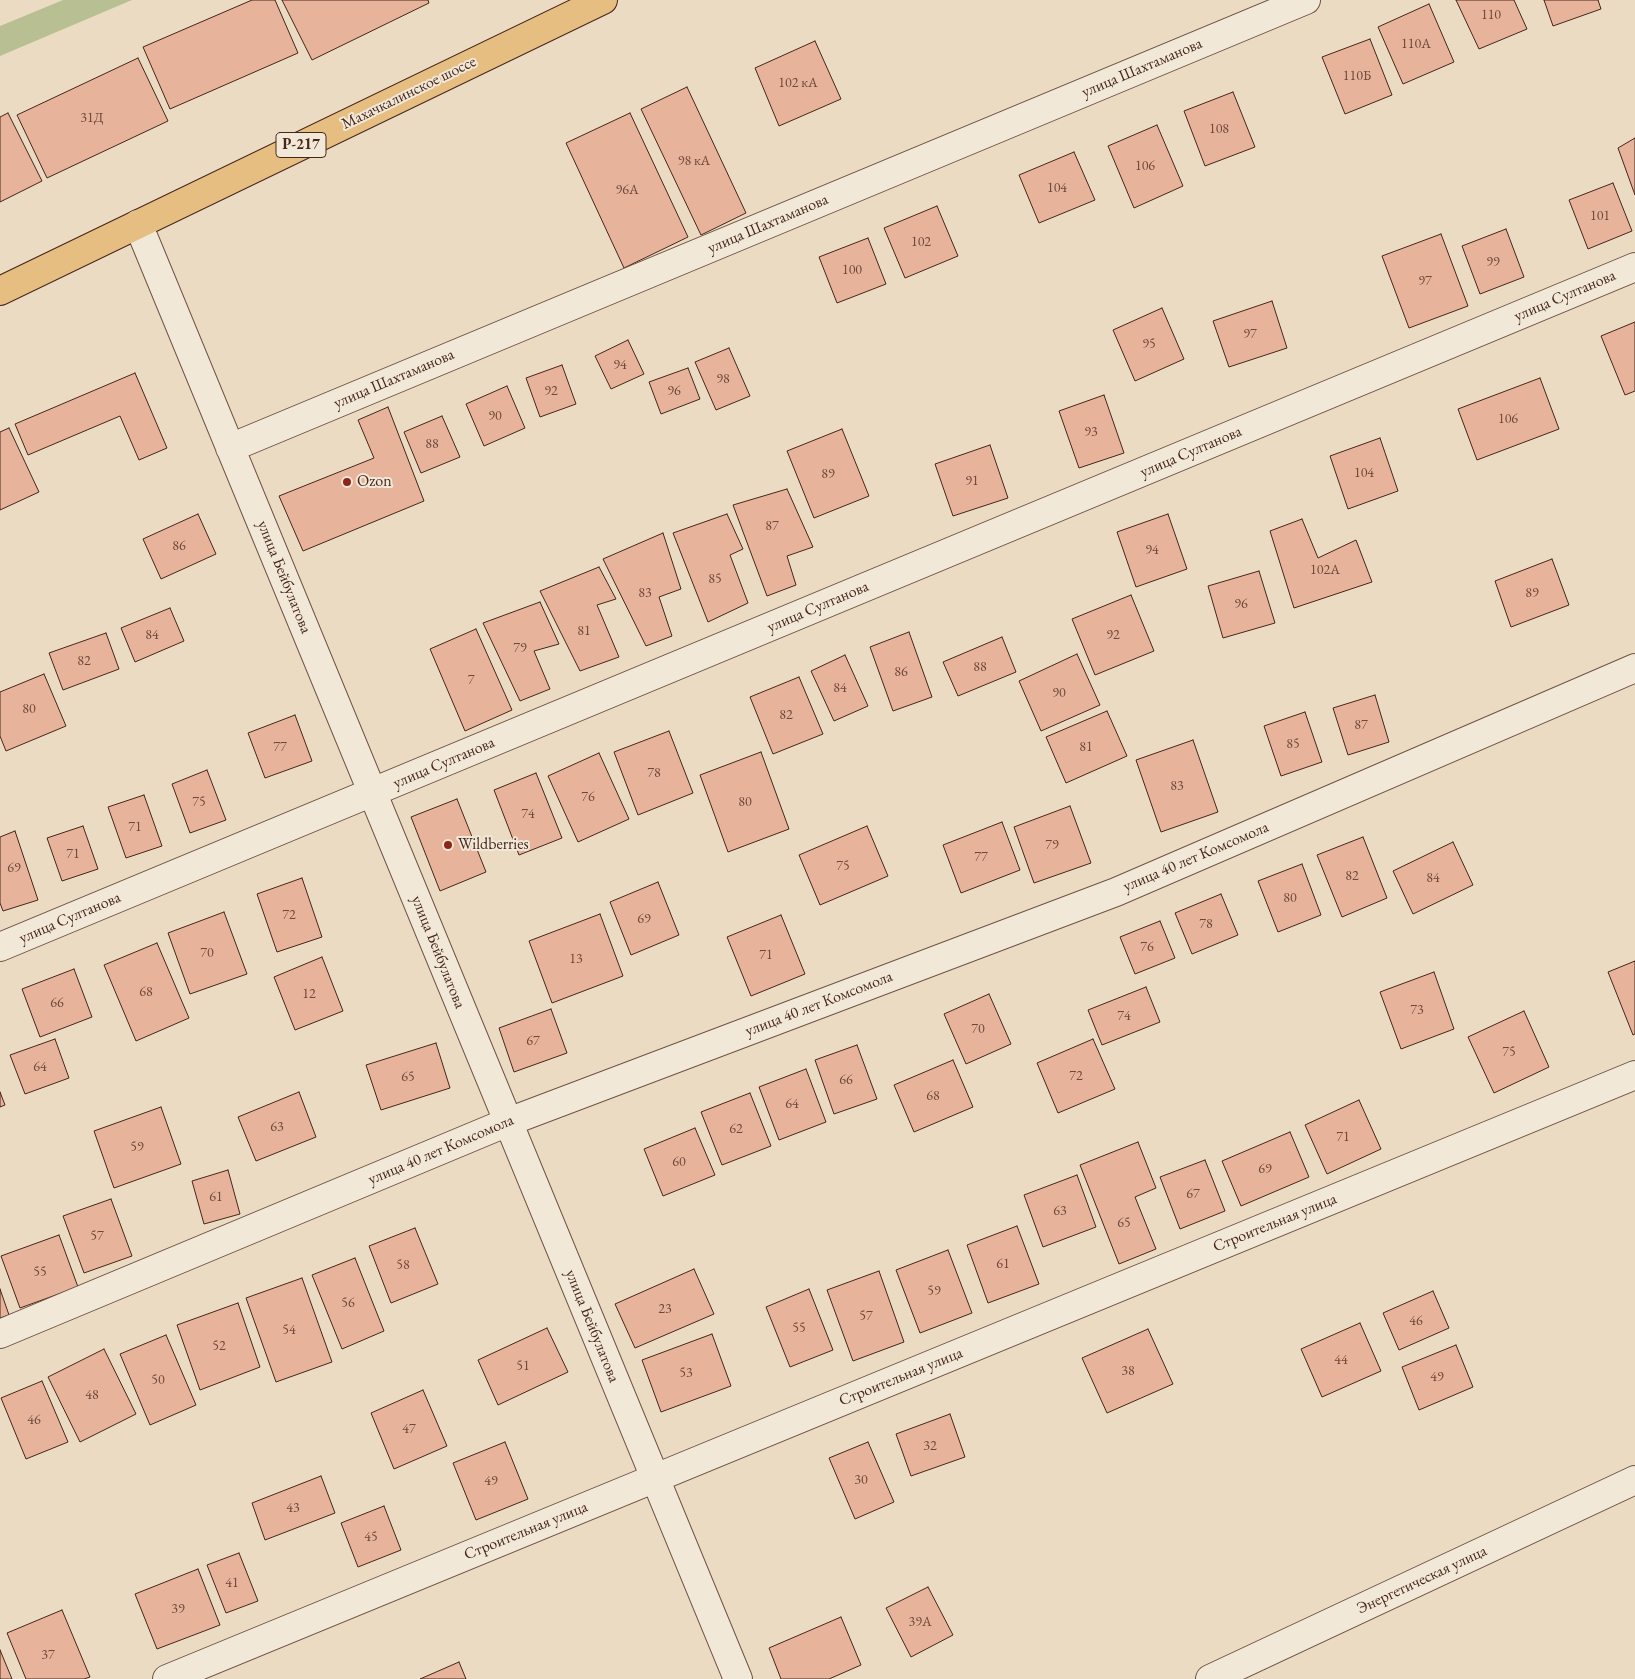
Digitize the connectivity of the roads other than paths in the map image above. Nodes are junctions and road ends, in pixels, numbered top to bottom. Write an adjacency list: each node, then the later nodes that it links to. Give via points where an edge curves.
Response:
1 (603, 0): 3 (highway, Махачкалинское шоссе / Р-217)
2 (1306, 0): 6 (street, улица Шахтаманова)
3 (138, 224): 5 (highway, Махачкалинское шоссе / Р-217); 6 (street, улица Бейбулатова)
4 (1635, 267): 8 (street, улица Султанова)
5 (0, 292)
6 (230, 448): 8 (street, улица Бейбулатова)
7 (1635, 668): 11 (street, улица 40 лет Комсомола, via 1116,892)
8 (372, 792): 9 (street, улица Султанова); 11 (street, улица Бейбулатова)
9 (0, 947)
10 (1635, 1075): 13 (street, Строительная улица)
11 (508, 1122): 12 (street, улица 40 лет Комсомола); 13 (street, улица Бейбулатова)
12 (0, 1334)
13 (655, 1478): 15 (street, Строительная улица); 16 (street, улица Бейбулатова)
14 (1635, 1480): 17 (street, Энергетическая улица)
15 (167, 1679)
16 (738, 1679)
17 (1210, 1679)

